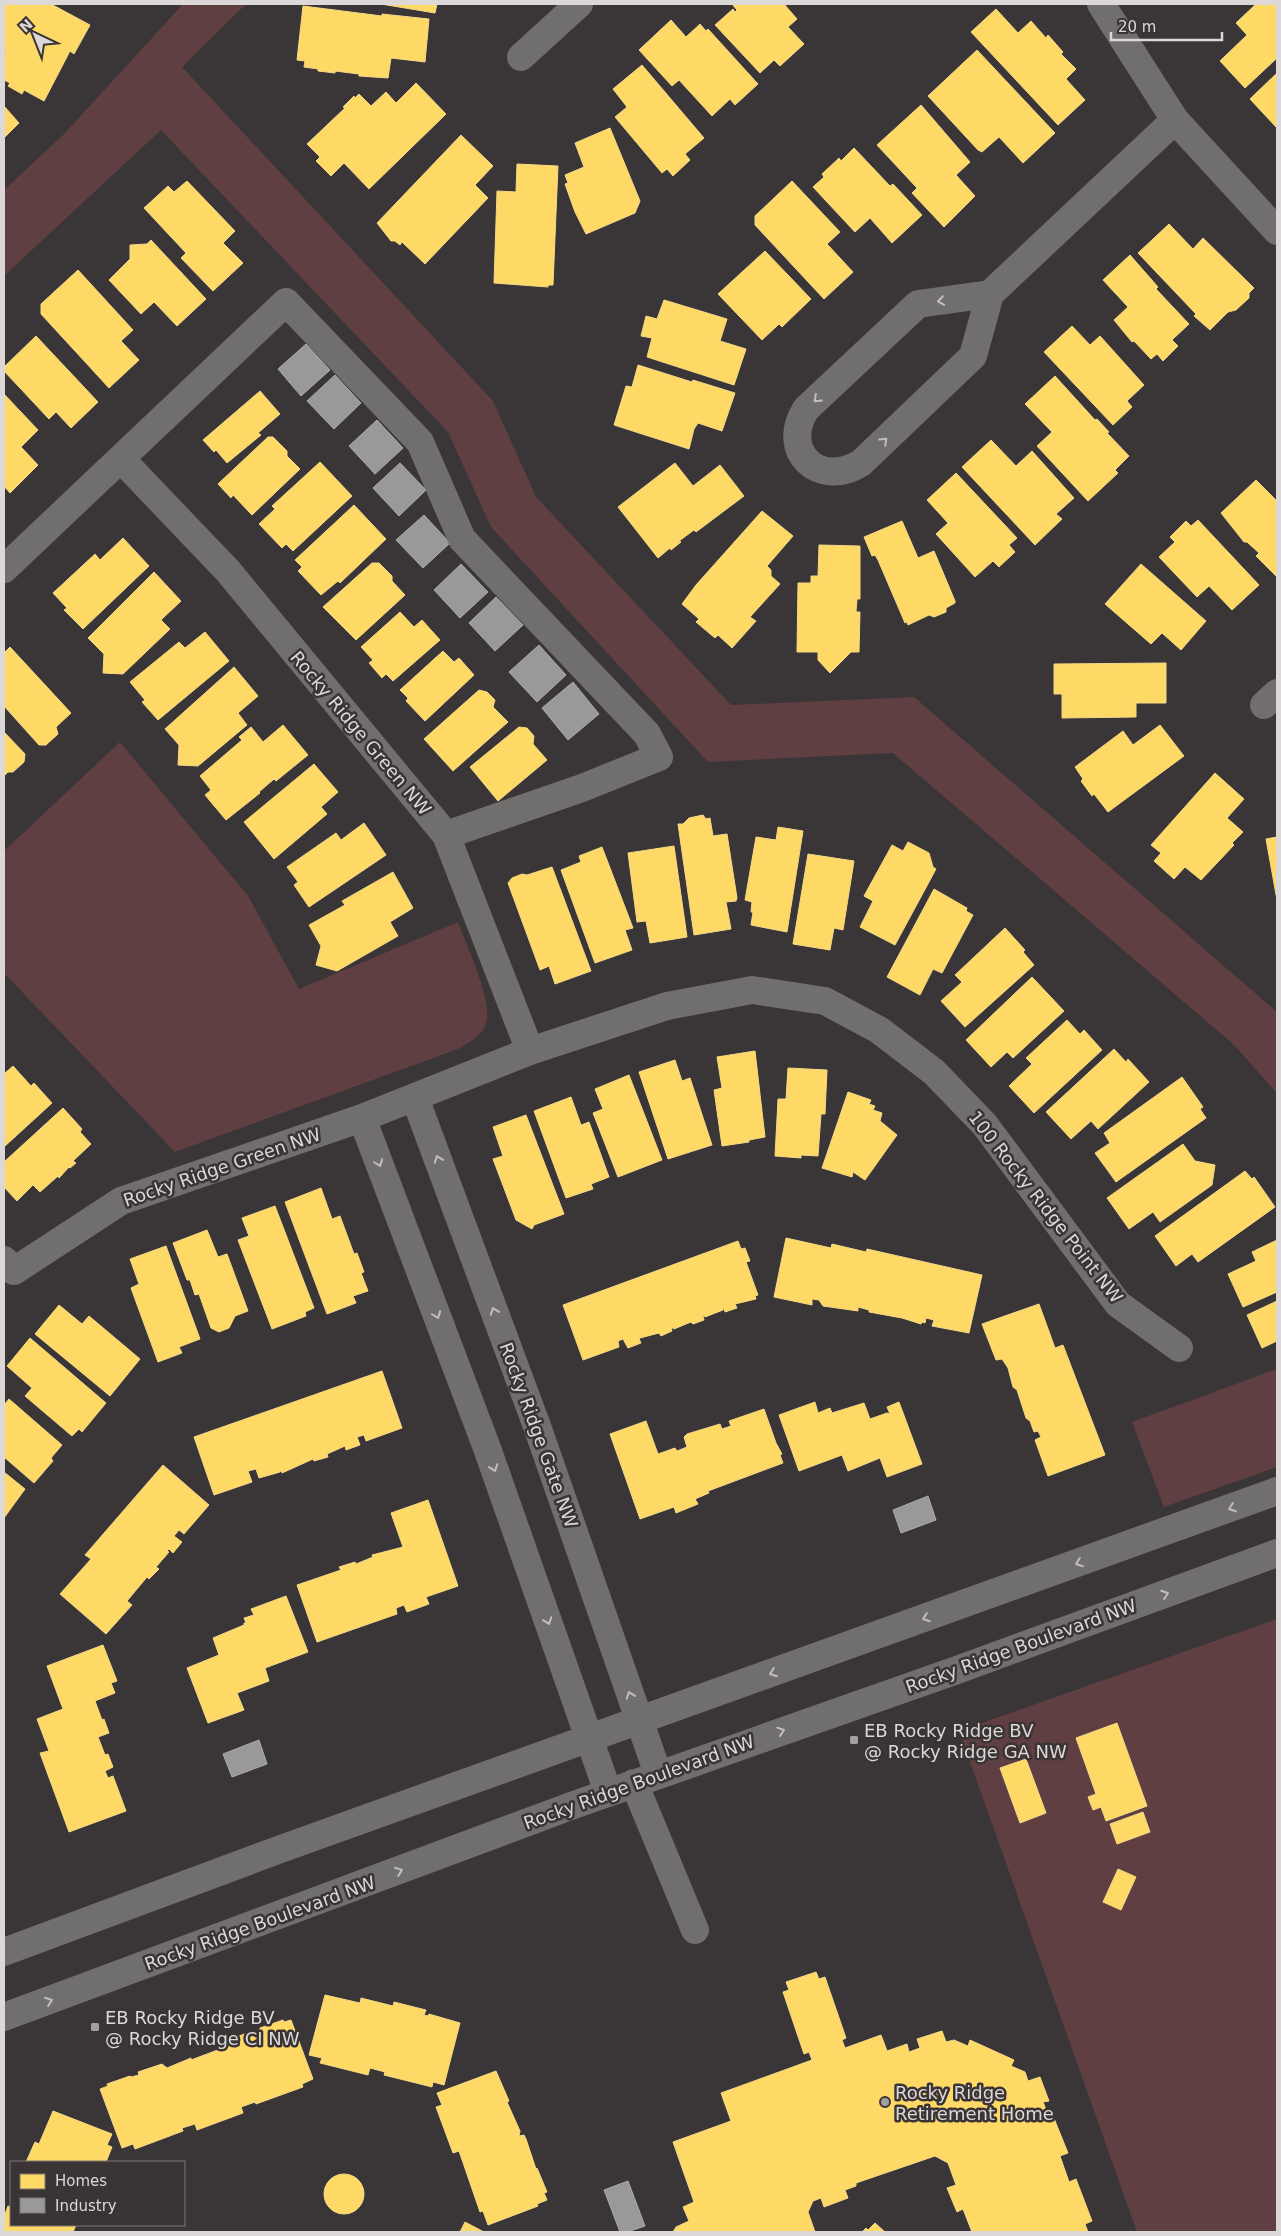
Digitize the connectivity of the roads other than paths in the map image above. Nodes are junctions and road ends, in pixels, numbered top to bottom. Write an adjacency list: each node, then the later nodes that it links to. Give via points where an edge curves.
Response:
1 (580, 4): 3 (street)
2 (1101, 4): 4 (street)
3 (521, 57)
4 (1175, 120): 5 (street); 6 (street)
5 (1277, 231)
6 (990, 294): 6 (street, one-way to 6, via 918,304 806,409 796,432 803,456 818,468 836,473 861,463 973,356)
7 (121, 459): 8 (street); 9 (street, Rocky Ridge Green NW, via 228,571); 9 (street, via 286,302 420,442 462,539 647,734 659,757 582,788)
8 (4, 569)
9 (446, 835): 10 (street, Rocky Ridge Green NW)
10 (530, 1051): 11 (street, 100 Rocky Ridge Point NW); 14 (street, 100 Rocky Ridge Point NW, via 668,1006 752,990 825,1001 879,1030 934,1072 986,1125 1118,1304)
11 (415, 1098): 12 (street, Rocky Ridge Green NW); 17 (street, Rocky Ridge Gate NW, one-way to 11, via 538,1429)
12 (362, 1118): 13 (street, Rocky Ridge Green NW, via 121,1201); 18 (street, one-way to 18, via 487,1448)
13 (7, 1271)
14 (1179, 1348)
15 (1277, 1491): 17 (street, one-way to 17)
16 (1277, 1553): 19 (street, Rocky Ridge Boulevard NW, one-way to 16)
17 (639, 1721): 18 (street); 19 (street, Rocky Ridge Gate NW)
18 (589, 1739): 20 (street); 22 (street)
19 (646, 1779): 20 (street, Rocky Ridge Boulevard NW); 21 (street, Rocky Ridge Gate NW)
20 (608, 1792): 23 (street, Rocky Ridge Boulevard NW, one-way to 20)
21 (694, 1930)
22 (4, 1952)
23 (4, 2018)

